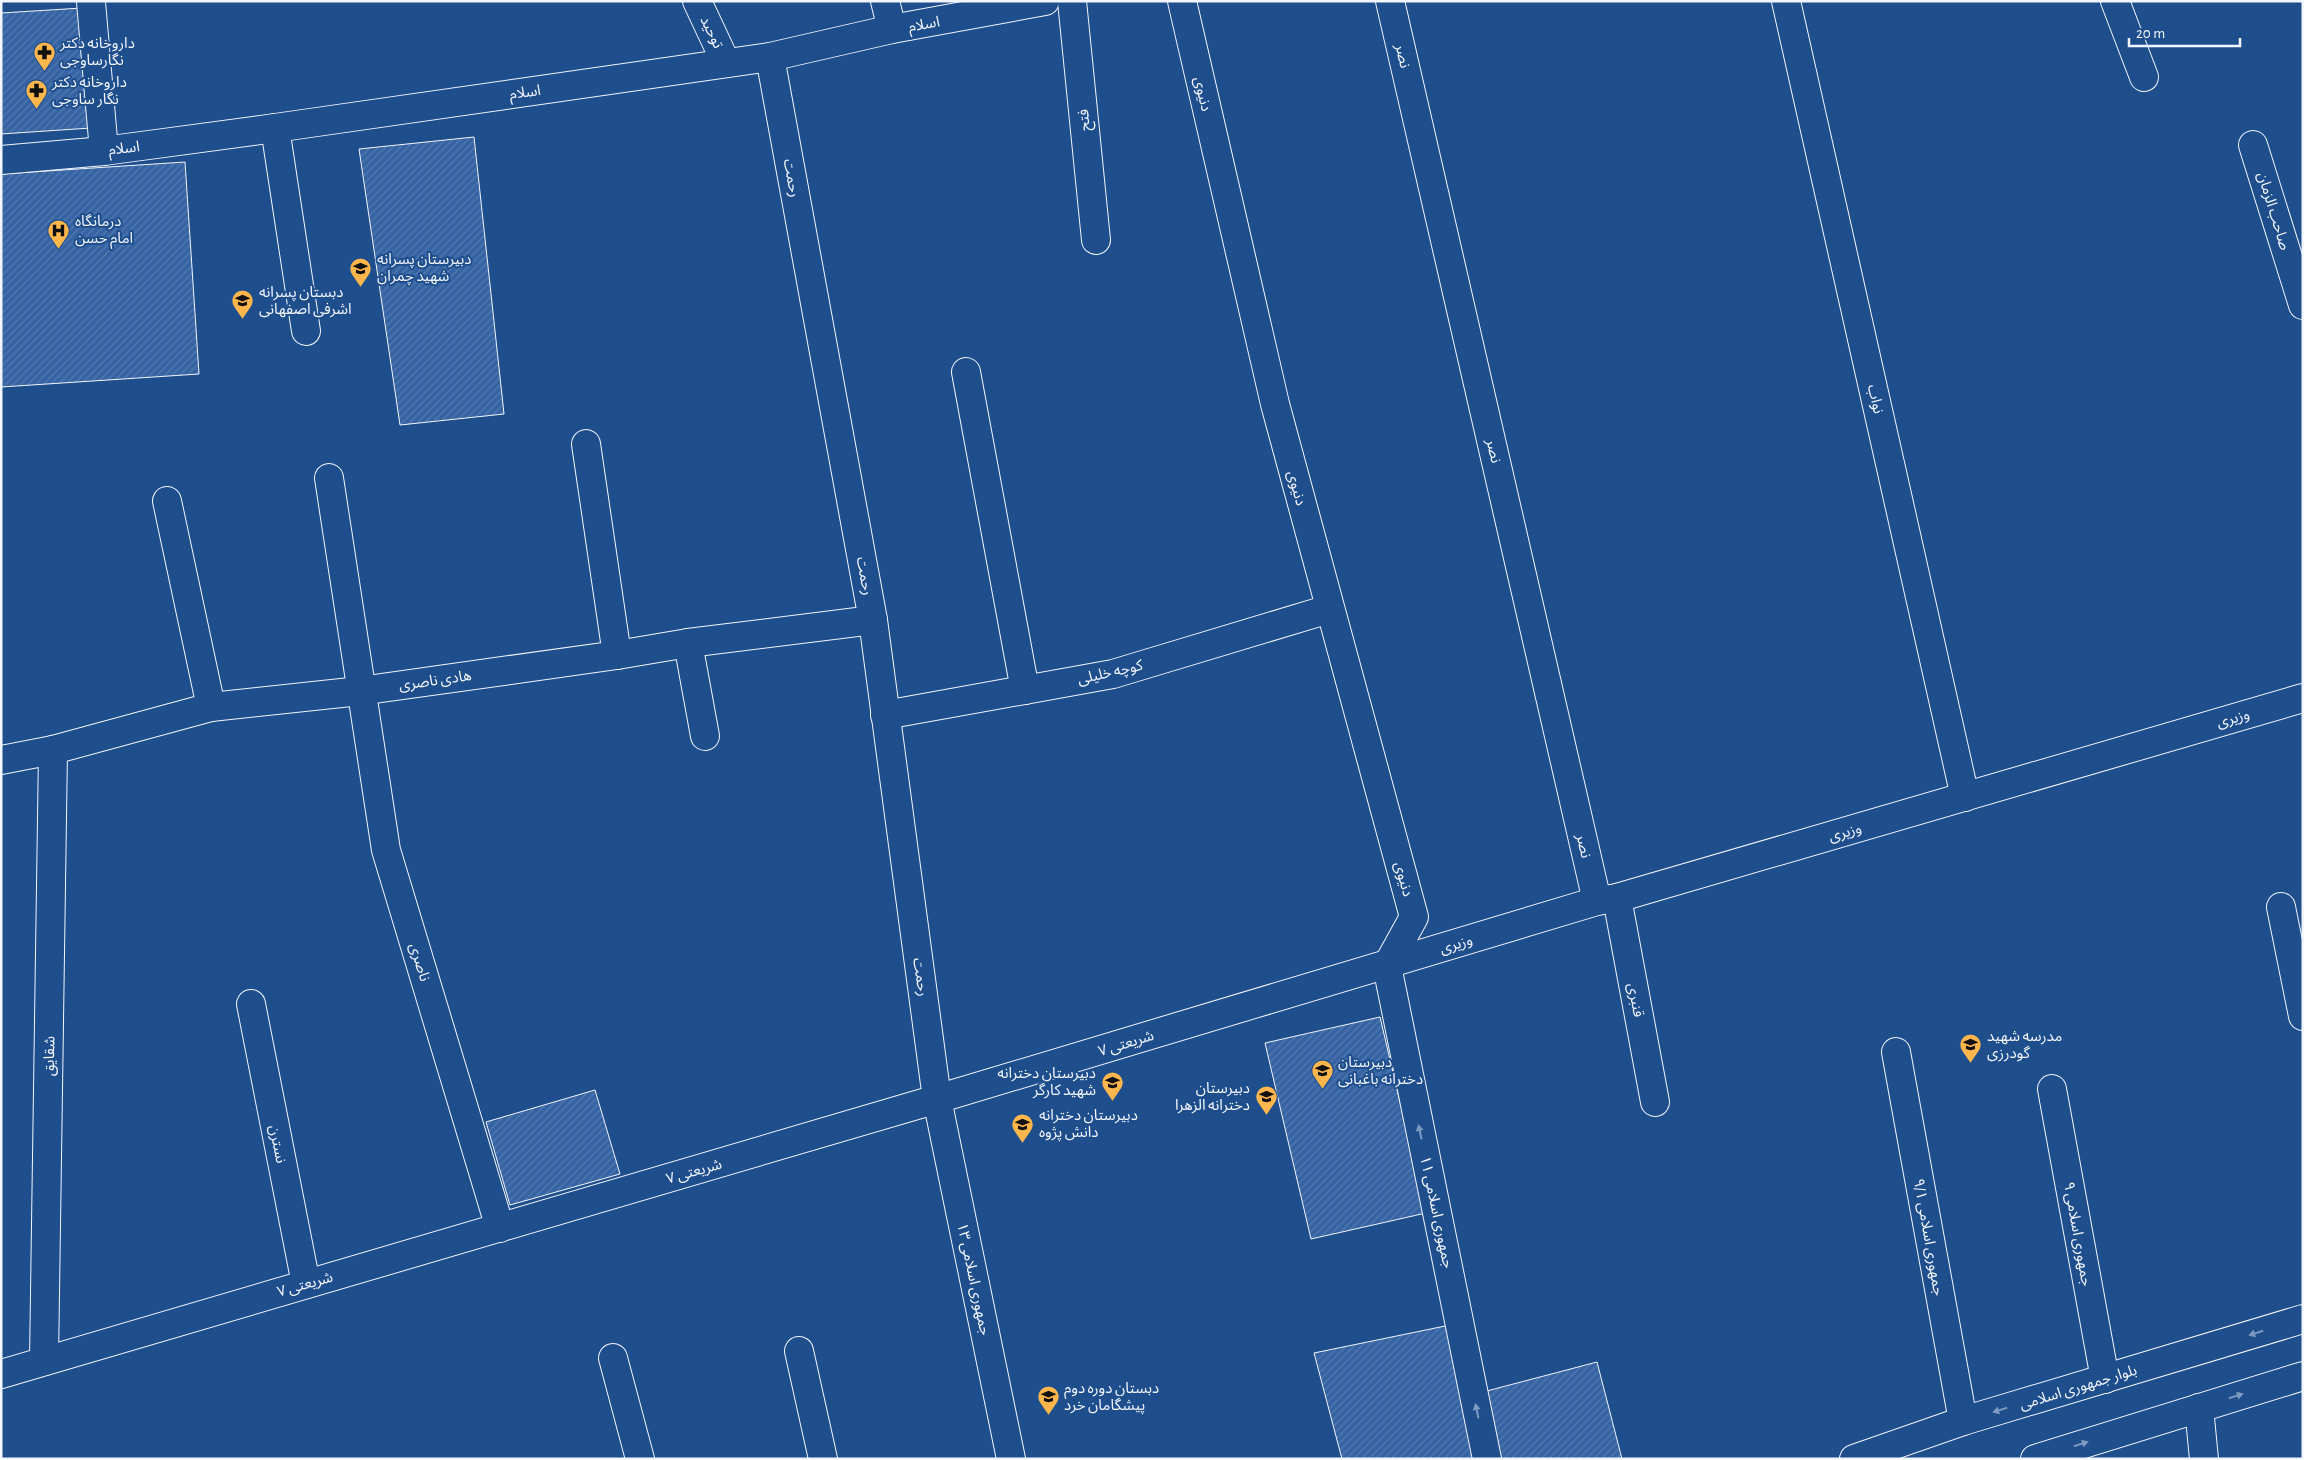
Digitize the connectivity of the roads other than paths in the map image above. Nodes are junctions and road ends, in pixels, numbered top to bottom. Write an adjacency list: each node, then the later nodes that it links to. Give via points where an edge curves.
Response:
1 (697, 1): 12 (street, توحید)
2 (885, 1): 10 (street)
3 (1045, 1): 10 (street, اسلام)
4 (1072, 1): 18 (street, فتح)
5 (1182, 1): 25 (street, دنیوی, via 1275,404)
6 (1390, 1): 38 (street, نصر)
7 (1786, 1): 37 (street, نواب)
8 (2115, 1): 13 (street)
9 (91, 2): 16 (street)
10 (892, 29): 11 (street, اسلام)
11 (770, 57): 12 (street, اسلام); 26 (street, رحمت)
12 (726, 63): 14 (street, اسلام)
13 (2144, 77)
14 (275, 128): 16 (street, اسلام); 20 (street)
15 (2253, 145): 19 (street, صاحب الزمان)
16 (104, 151): 17 (street, اسلام)
17 (1, 160)
18 (1096, 240)
19 (2303, 305)
20 (306, 331)
21 (966, 372): 29 (street)
22 (586, 444): 28 (street)
23 (329, 478): 30 (street, ناصری)
24 (167, 501): 32 (street)
25 (1329, 609): 29 (street, کوچه خلیلی, via 1113,674); 40 (street, دنیوی, via 1414,917)
26 (873, 620): 27 (street, هادی ناصری); 33 (street, رحمت)
27 (688, 643): 28 (street, هادی ناصری); 34 (street)
28 (617, 655): 30 (street, هادی ناصری)
29 (1025, 690): 33 (street, کوچه خلیلی)
30 (360, 691): 32 (street, هادی ناصری); 47 (street, ناصری, via 386,850)
31 (2303, 698): 37 (street, وزیری)
32 (211, 707): 35 (street, هادی ناصری)
33 (885, 715): 45 (street, رحمت)
34 (705, 736)
35 (54, 750): 36 (street, هادی ناصری); 52 (street, شقایق)
36 (1, 760)
37 (1965, 797): 38 (street, وزیری)
38 (1607, 899): 40 (street, وزیری); 46 (street, قنبری)
39 (2281, 907): 42 (street)
40 (1387, 966): 45 (street, شریعتی ۷); 61 (street, جمهوری اسلامی ۱۱, one-way to 40)
41 (251, 1004): 48 (street, نسترن)
42 (2303, 1016)
43 (1896, 1052): 57 (street, جمهوری اسلامی ۹/۱)
44 (2052, 1089): 55 (street, جمهوری اسلامی ۹)
45 (937, 1099): 47 (street, شریعتی ۷); 60 (street, جمهوری اسلامی ۱۳)
46 (1655, 1102)
47 (500, 1228): 48 (street, شریعتی ۷)
48 (306, 1284): 52 (street, شریعتی ۷)
49 (2303, 1319): 55 (street, بلوار جمهوری اسلامی, one-way to 55)
50 (799, 1351): 59 (street)
51 (613, 1358): 58 (street)
52 (44, 1361): 53 (street, شریعتی ۷)
53 (1, 1374)
54 (2303, 1376): 56 (street, one-way to 54)
55 (2105, 1379): 57 (street, بلوار جمهوری اسلامی, one-way to 57)
56 (2199, 1408): 63 (street, one-way to 56); 64 (street)
57 (1963, 1422): 62 (street, بلوار جمهوری اسلامی)
58 (640, 1459)
59 (823, 1459)
60 (1011, 1459)
61 (1487, 1459)
62 (1854, 1459)
63 (2035, 1459)
64 (2204, 1459)

